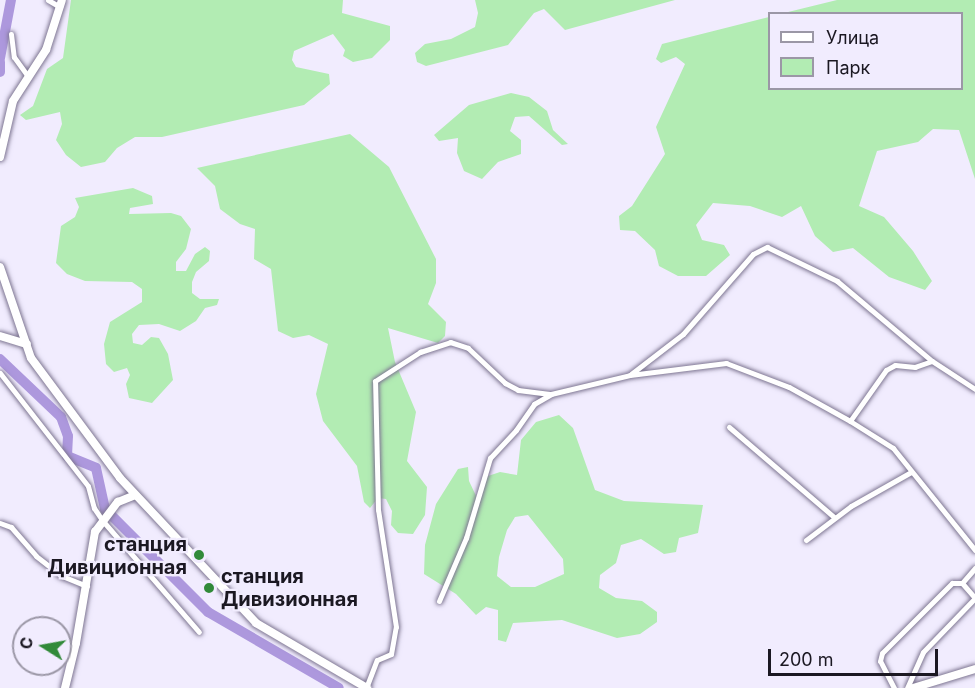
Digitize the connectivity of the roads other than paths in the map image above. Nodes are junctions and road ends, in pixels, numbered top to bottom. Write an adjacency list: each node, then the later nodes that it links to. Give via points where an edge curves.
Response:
1 (48, 0): 2 (street)
2 (61, 3): 4 (street, via 46,50)
3 (11, 34): 4 (street, via 14,57)
4 (28, 76): 5 (street, via 10,108)
5 (0, 157)
6 (0, 267): 8 (street)
7 (0, 336): 8 (street)
8 (27, 344): 17 (street, via 31,358)
9 (932, 361): 11 (street, via 837,281 767,247 753,254 683,334); 12 (street); 14 (street, via 915,367 895,365 886,370)
10 (0, 373): 19 (street, via 88,486)
11 (630, 375): 13 (street); 14 (street, via 726,363 789,387)
12 (975, 389)
13 (551, 394): 27 (street, via 534,404 490,458 466,538); 31 (street, via 511,387 468,348 450,342 412,356 375,381 378,510 396,627 391,654 377,660)
14 (850, 421): 16 (street, via 893,448)
15 (729, 427): 18 (street)
16 (911, 472): 18 (street); 22 (street)
17 (135, 495): 19 (street, via 118,501); 31 (street, via 256,623)
18 (834, 517): 21 (street)
19 (102, 520): 25 (street, via 95,532); 28 (street)
20 (0, 522): 25 (street, via 62,576)
21 (806, 540)
22 (975, 550)
23 (975, 568): 24 (street)
24 (962, 584): 26 (street); 32 (street, via 952,583 882,653 880,661)
25 (87, 585): 30 (street)
26 (975, 598): 33 (street, via 923,652)
27 (439, 601)
28 (199, 632)
29 (975, 669): 34 (street)
30 (65, 688)
31 (366, 688)
32 (894, 688)
33 (907, 688)
34 (913, 688)

